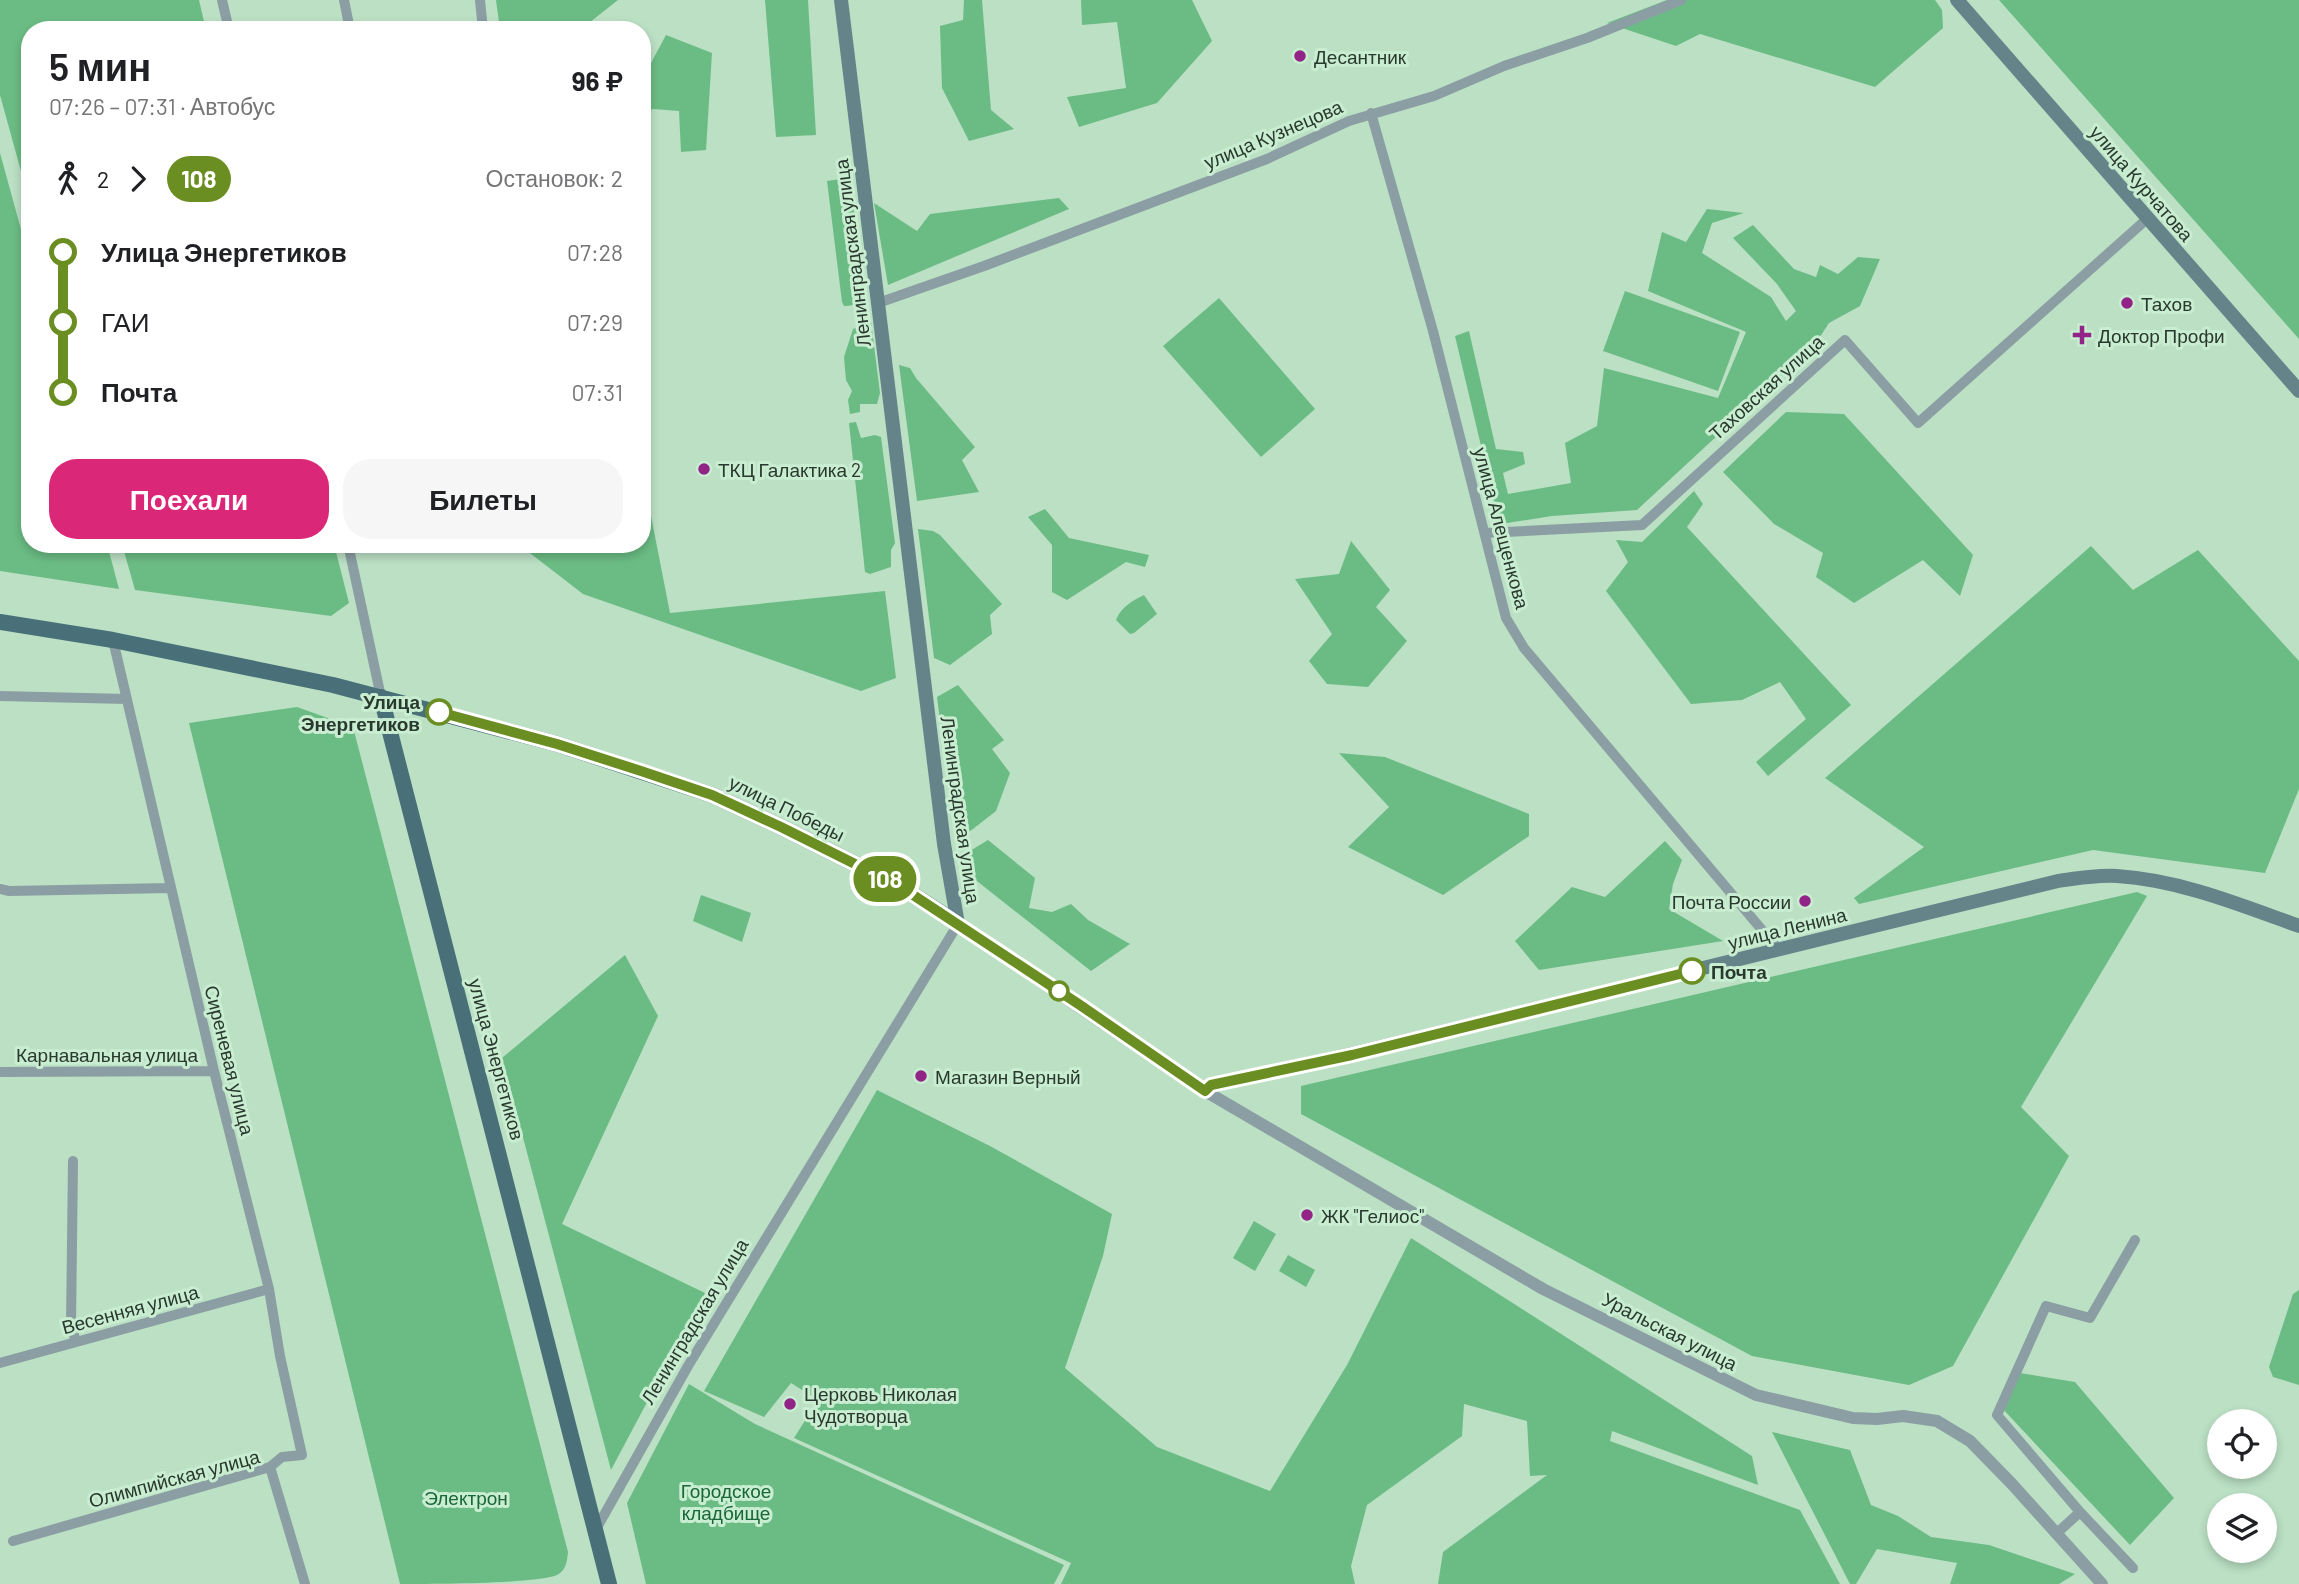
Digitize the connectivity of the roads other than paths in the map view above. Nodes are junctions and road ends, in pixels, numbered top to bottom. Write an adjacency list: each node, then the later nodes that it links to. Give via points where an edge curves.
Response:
1 (222, 0): 7 (street)
2 (344, 0): 8 (street)
3 (480, 0): 9 (street)
4 (841, 0): 12 (main road, Ленинградская улица)
5 (1681, 0): 10 (street, улица Кузнецова, via 1434,96)
6 (1957, 0): 11 (main road, улица Курчатова)
7 (227, 21)
8 (348, 21)
9 (482, 21)
10 (1371, 113): 12 (street, улица Кузнецова, via 1267,159); 14 (street, улица Алещенкова)
11 (2148, 218): 13 (main road, улица Курчатова); 14 (street, Таховская улица, via 1918,423 1845,340 1642,525)
12 (878, 303): 23 (main road, Ленинградская улица, via 942,831)
13 (2299, 391)
14 (1485, 533): 25 (street, улица Алещенкова, via 1506,618 1524,648)
15 (350, 553): 19 (street, улица Энергетиков)
16 (0, 622): 17 (main road, улица Победы)
17 (113, 640): 19 (main road, улица Победы); 20 (street, Сиреневая улица)
18 (0, 696): 20 (street)
19 (381, 697): 23 (main road, улица Победы, via 557,744 712,795 901,887); 36 (main road, улица Энергетиков)
20 (127, 699): 21 (street, Сиреневая улица)
21 (171, 888): 22 (street); 26 (street, Сиреневая улица)
22 (0, 889)
23 (958, 924): 28 (main road, улица Победы); 36 (street, Ленинградская улица, via 688,1366)
24 (2299, 926): 25 (main road, улица Ленина, via 2169,884 2090,876)
25 (1779, 950): 28 (main road, улица Ленина, via 1211,1085)
26 (214, 1071): 27 (street, Карнавальная улица); 31 (street, Сиреневая улица)
27 (0, 1072)
28 (1205, 1091): 37 (street, Уральская улица, via 1544,1289 1756,1395 1853,1418 1903,1416 1937,1421 1970,1441)
29 (73, 1161): 32 (street, via 71,1325)
30 (2135, 1240): 35 (street, via 2090,1318 2046,1306 1997,1415)
31 (269, 1289): 32 (street, Весенняя улица); 34 (street, Сиреневая улица, via 302,1455 282,1457)
32 (76, 1342): 33 (street, Весенняя улица)
33 (0, 1363)
34 (270, 1467): 38 (street, Олимпийская улица); 40 (street, Олимпийская улица)
35 (2081, 1512): 37 (street); 39 (street)
36 (595, 1531): 41 (main road, улица Энергетиков)
37 (2057, 1534): 42 (street, Уральская улица)
38 (13, 1541)
39 (2133, 1568)
40 (304, 1584)
41 (609, 1584)
42 (2102, 1584)

